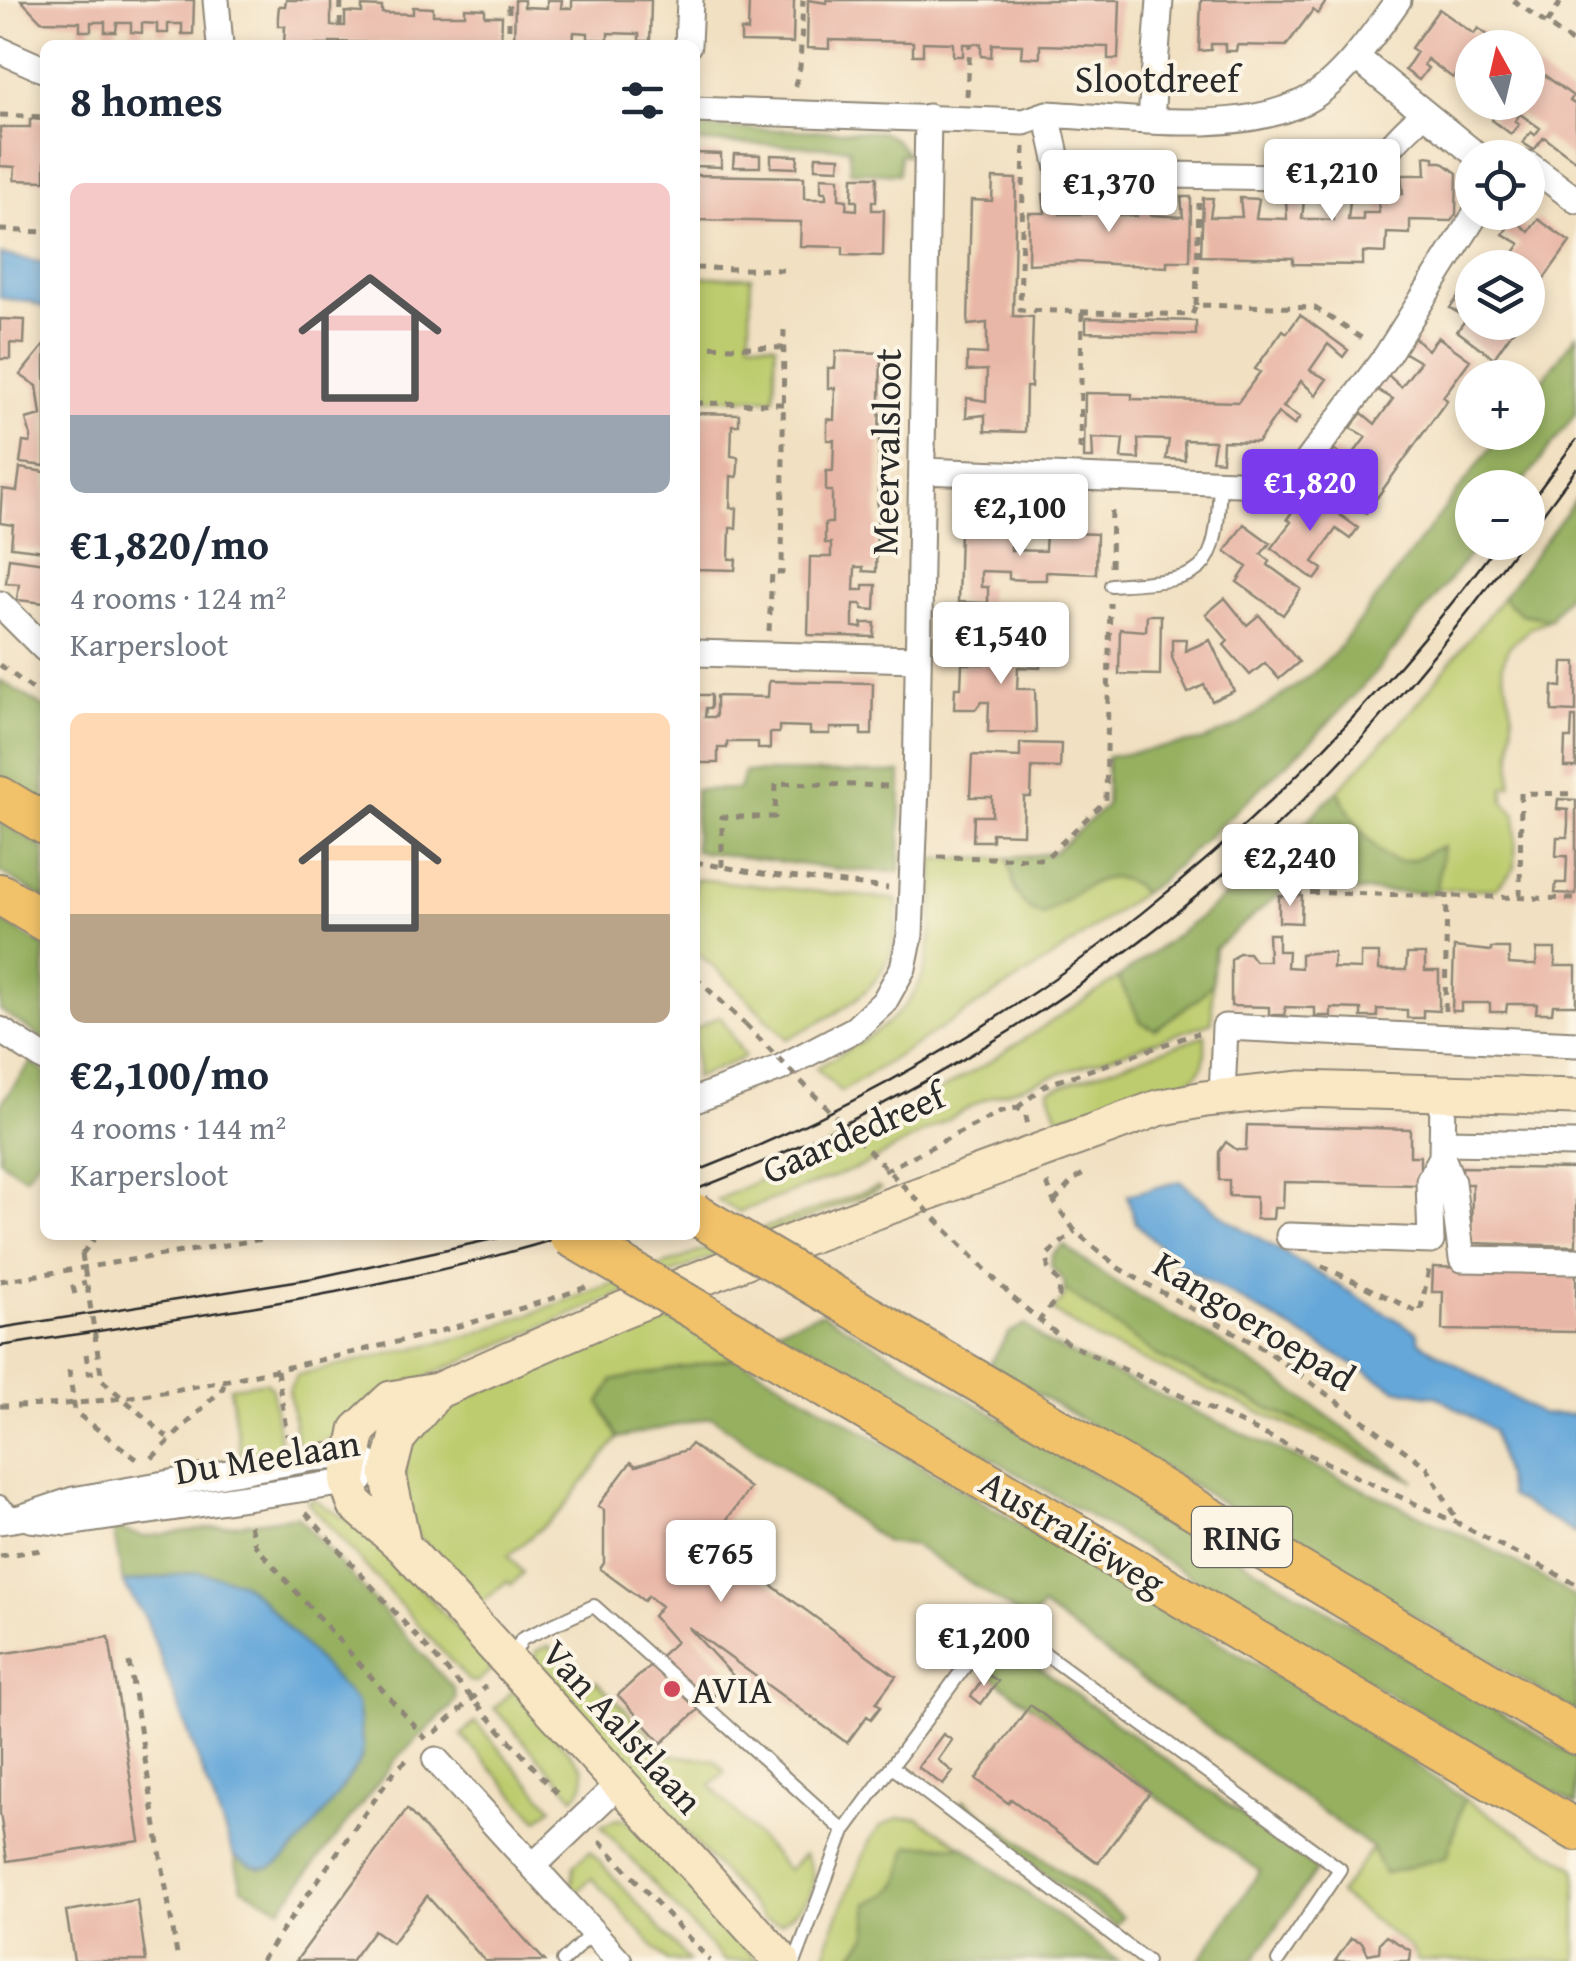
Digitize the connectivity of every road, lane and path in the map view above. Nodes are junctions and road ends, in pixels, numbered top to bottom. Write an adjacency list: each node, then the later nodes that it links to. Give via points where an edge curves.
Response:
1 (216, 0): 12 (street)
2 (341, 0): 11 (path)
3 (509, 0): 13 (path)
4 (690, 0): 14 (street)
5 (804, 0): 21 (path, via 800,67)
6 (1160, 0): 28 (street)
7 (1398, 0): 18 (street, Slootdreef)
8 (1512, 0): 10 (path)
9 (1562, 0): 10 (path)
10 (1547, 24): 16 (path)
11 (340, 26)
12 (220, 40)
13 (509, 40)
14 (688, 40)
15 (970, 44): 27 (path)
16 (1576, 45)
17 (0, 50): 19 (street)
18 (1356, 57): 23 (street); 28 (street, Slootdreef, via 1307,101 1237,122)
19 (40, 68)
20 (700, 110): 21 (street, Slootdreef)
21 (788, 113): 25 (street, Slootdreef)
22 (0, 114): 24 (path)
23 (1424, 114): 29 (street); 30 (street, Slootdreef, via 1374,170 1356,178)
24 (40, 117)
25 (928, 117): 27 (street, Slootdreef); 46 (street, Meervalsloot)
26 (1036, 118): 27 (street, Slootdreef); 28 (street, Slootdreef); 30 (street, Slootdreef, via 1060,173); 39 (path, via 1020,310)
27 (965, 119)
28 (1151, 119)
29 (1457, 140)
30 (1200, 175): 38 (path)
31 (1545, 177): 32 (street)
32 (1576, 200)
33 (0, 230): 35 (path)
34 (1466, 230): 43 (street)
35 (40, 232)
36 (700, 268): 37 (path)
37 (783, 270)
38 (1196, 305): 39 (path, via 1192,315); 43 (path, via 1315,308)
39 (1082, 312): 47 (path)
40 (784, 326): 42 (path)
41 (700, 346): 42 (path)
42 (784, 348): 45 (path)
43 (1387, 355): 49 (street, via 1290,484)
44 (700, 403): 45 (path)
45 (784, 404): 54 (path, via 782,573 772,572)
46 (922, 471): 47 (street); 55 (street, Meervalsloot)
47 (1080, 477): 48 (street)
48 (1113, 480): 49 (street); 50 (path)
49 (1220, 482): 50 (lane, via 1213,550 1197,572 1175,581)
50 (1111, 585): 62 (path, via 1106,800 1045,859)
51 (0, 604): 52 (street)
52 (40, 644)
53 (700, 654): 54 (street)
54 (768, 655): 55 (street)
55 (918, 659): 58 (street, Meervalsloot)
56 (0, 665): 57 (path)
57 (40, 694)
58 (916, 786): 62 (street, Meervalsloot); 64 (path, via 776,783 776,817 722,817)
59 (1576, 794): 69 (path, via 1521,793)
60 (0, 797): 61 (main road)
61 (40, 821)
62 (911, 857): 65 (street, Meervalsloot)
63 (700, 863): 64 (path)
64 (722, 867): 65 (path)
65 (911, 890): 81 (street, Meervalsloot, via 903,968 884,1002 854,1029 780,1068)
66 (1294, 892): 68 (path)
67 (0, 894): 71 (main road)
68 (1448, 894): 69 (path); 75 (path)
69 (1520, 897): 70 (path)
70 (1576, 899)
71 (40, 918)
72 (700, 982): 100 (path, bridge)
73 (1225, 1026): 75 (street); 79 (street); 82 (path, Gaardedreef, via 1046,1085)
74 (0, 1030): 77 (street)
75 (1444, 1040): 76 (street)
76 (1576, 1044)
77 (40, 1056)
78 (1443, 1092): 79 (street, Gaardedreef, via 1301,1089); 80 (street, Gaardedreef); 84 (street)
79 (1222, 1096): 85 (street, Gaardedreef, via 1158,1108)
80 (1576, 1097)
81 (700, 1098)
82 (1016, 1108): 85 (path, via 1024,1112); 86 (path, Gaardedreef)
83 (1576, 1144): 84 (street)
84 (1442, 1149): 93 (street, via 1428,1181); 94 (street, via 1462,1259)
85 (1036, 1150): 88 (path, Kangoeroepad, via 1054,1202); 105 (street, Gaardedreef, via 694,1281)
86 (868, 1180)
87 (700, 1217): 121 (main road, RING, bridge)
88 (1076, 1230): 100 (path, via 1048,1254 1059,1296); 116 (path, Kangoeroepad, via 1120,1269 1266,1350 1427,1467)
89 (1289, 1236): 93 (street)
90 (94, 1240): 97 (path, bridge, via 82,1254)
91 (256, 1240): 96 (path)
92 (578, 1240): 125 (main road, Australiëweg / RING, bridge)
93 (1431, 1241): 95 (path, via 1420,1313)
94 (1576, 1261)
95 (1320, 1265)
96 (0, 1280)
97 (86, 1283): 99 (path, via 73,1287); 104 (path, bridge)
98 (596, 1283): 103 (path, via 433,1335)
99 (74, 1294)
100 (1038, 1322): 116 (path, via 1069,1344)
101 (86, 1354): 104 (path, via 90,1373)
102 (69, 1370): 106 (path)
103 (277, 1370): 106 (path); 109 (path)
104 (99, 1371): 108 (path, bridge)
105 (438, 1391): 111 (street, Gaardedreef, via 391,1400 358,1430); 112 (street, Gaardedreef, via 397,1439)
106 (73, 1404): 107 (path); 110 (path, via 74,1412)
107 (0, 1406)
108 (167, 1436)
109 (291, 1462): 111 (street, Du Meelaan); 114 (street, Du Meelaan)
110 (145, 1465)
111 (350, 1469): 112 (street, Du Meelaan); 113 (street, Du Meelaan); 117 (street, Van Aalstlaan, via 355,1504)
112 (388, 1474): 117 (street, Van Aalstlaan)
113 (296, 1492): 114 (street, Du Meelaan, via 68,1523); 122 (path, via 300,1508 473,1698)
114 (7, 1514)
115 (249, 1518): 122 (path, via 256,1546)
116 (1460, 1524): 118 (path)
117 (403, 1546): 120 (street, Van Aalstlaan)
118 (1576, 1584)
119 (129, 1662): 129 (path)
120 (508, 1664): 124 (street, Van Aalstlaan); 126 (lane, via 522,1639 594,1606)
121 (1576, 1734)
122 (432, 1750): 127 (street); 130 (path, via 394,1772)
123 (892, 1767): 126 (lane); 135 (lane); 136 (lane, via 999,1620 1340,1869)
124 (619, 1784): 127 (street); 133 (street, Van Aalstlaan)
125 (1576, 1830)
126 (844, 1831): 134 (lane)
127 (534, 1866): 128 (street)
128 (593, 1932): 131 (lane); 132 (street)
129 (178, 1961)
130 (260, 1961)
131 (563, 1961)
132 (619, 1961)
133 (782, 1961)
134 (796, 1961)
135 (1147, 1961)
136 (1278, 1961)

